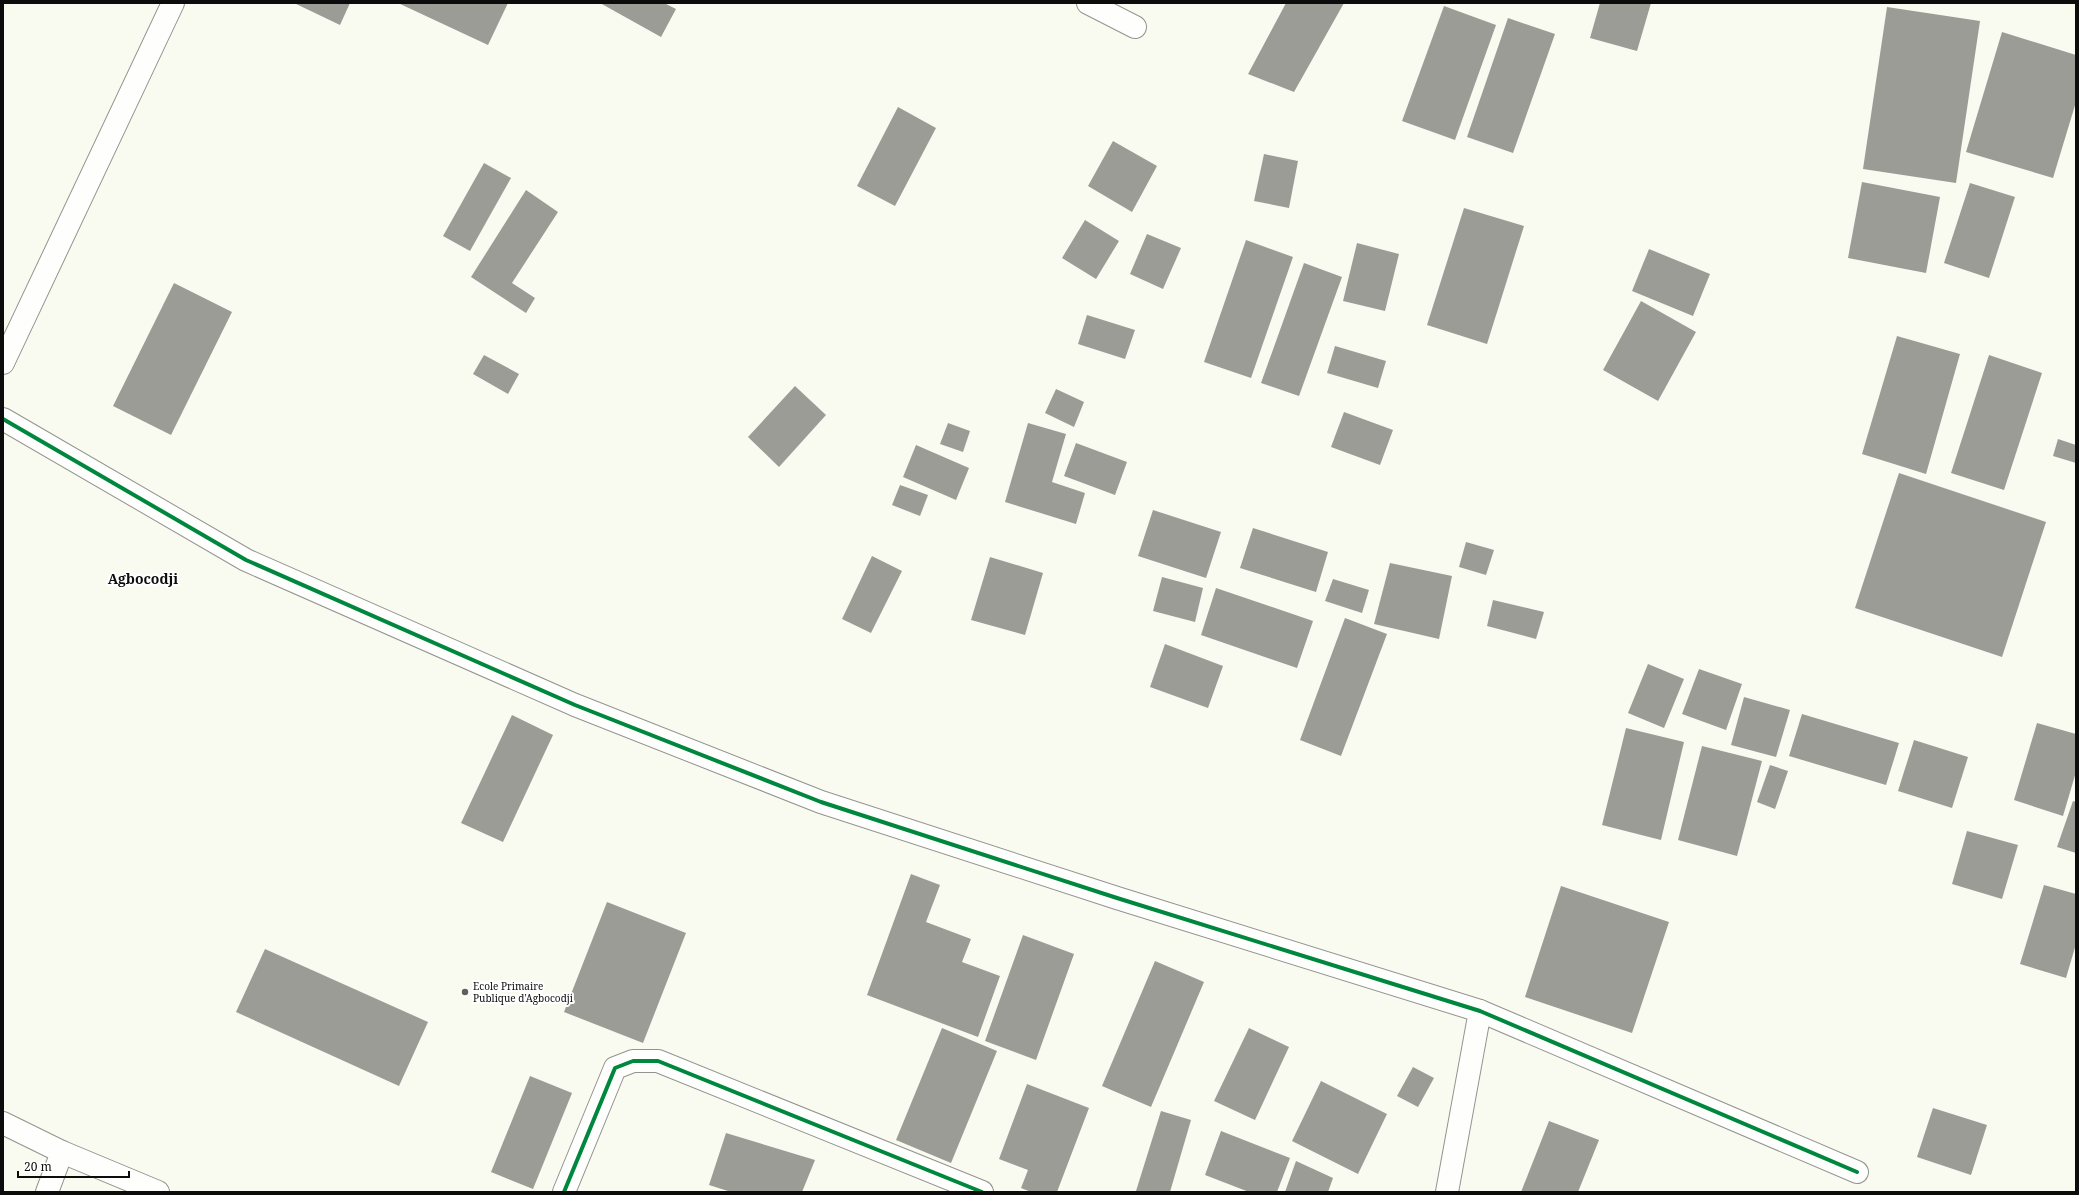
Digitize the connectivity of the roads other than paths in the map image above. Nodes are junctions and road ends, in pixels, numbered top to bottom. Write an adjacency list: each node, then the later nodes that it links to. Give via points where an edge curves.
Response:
1 (173, 3): 4 (street)
2 (1088, 3): 3 (street)
3 (1135, 27)
4 (3, 363)
5 (3, 419): 6 (street, via 246,560 582,708 821,802)
6 (1480, 1011): 9 (street); 14 (street)
7 (3, 1123): 8 (street)
8 (62, 1152): 10 (street); 11 (street)
9 (1857, 1172)
10 (47, 1192)
11 (158, 1192)
12 (564, 1192): 13 (street, via 614,1068 633,1061 658,1061)
13 (982, 1192)
14 (1447, 1192)

